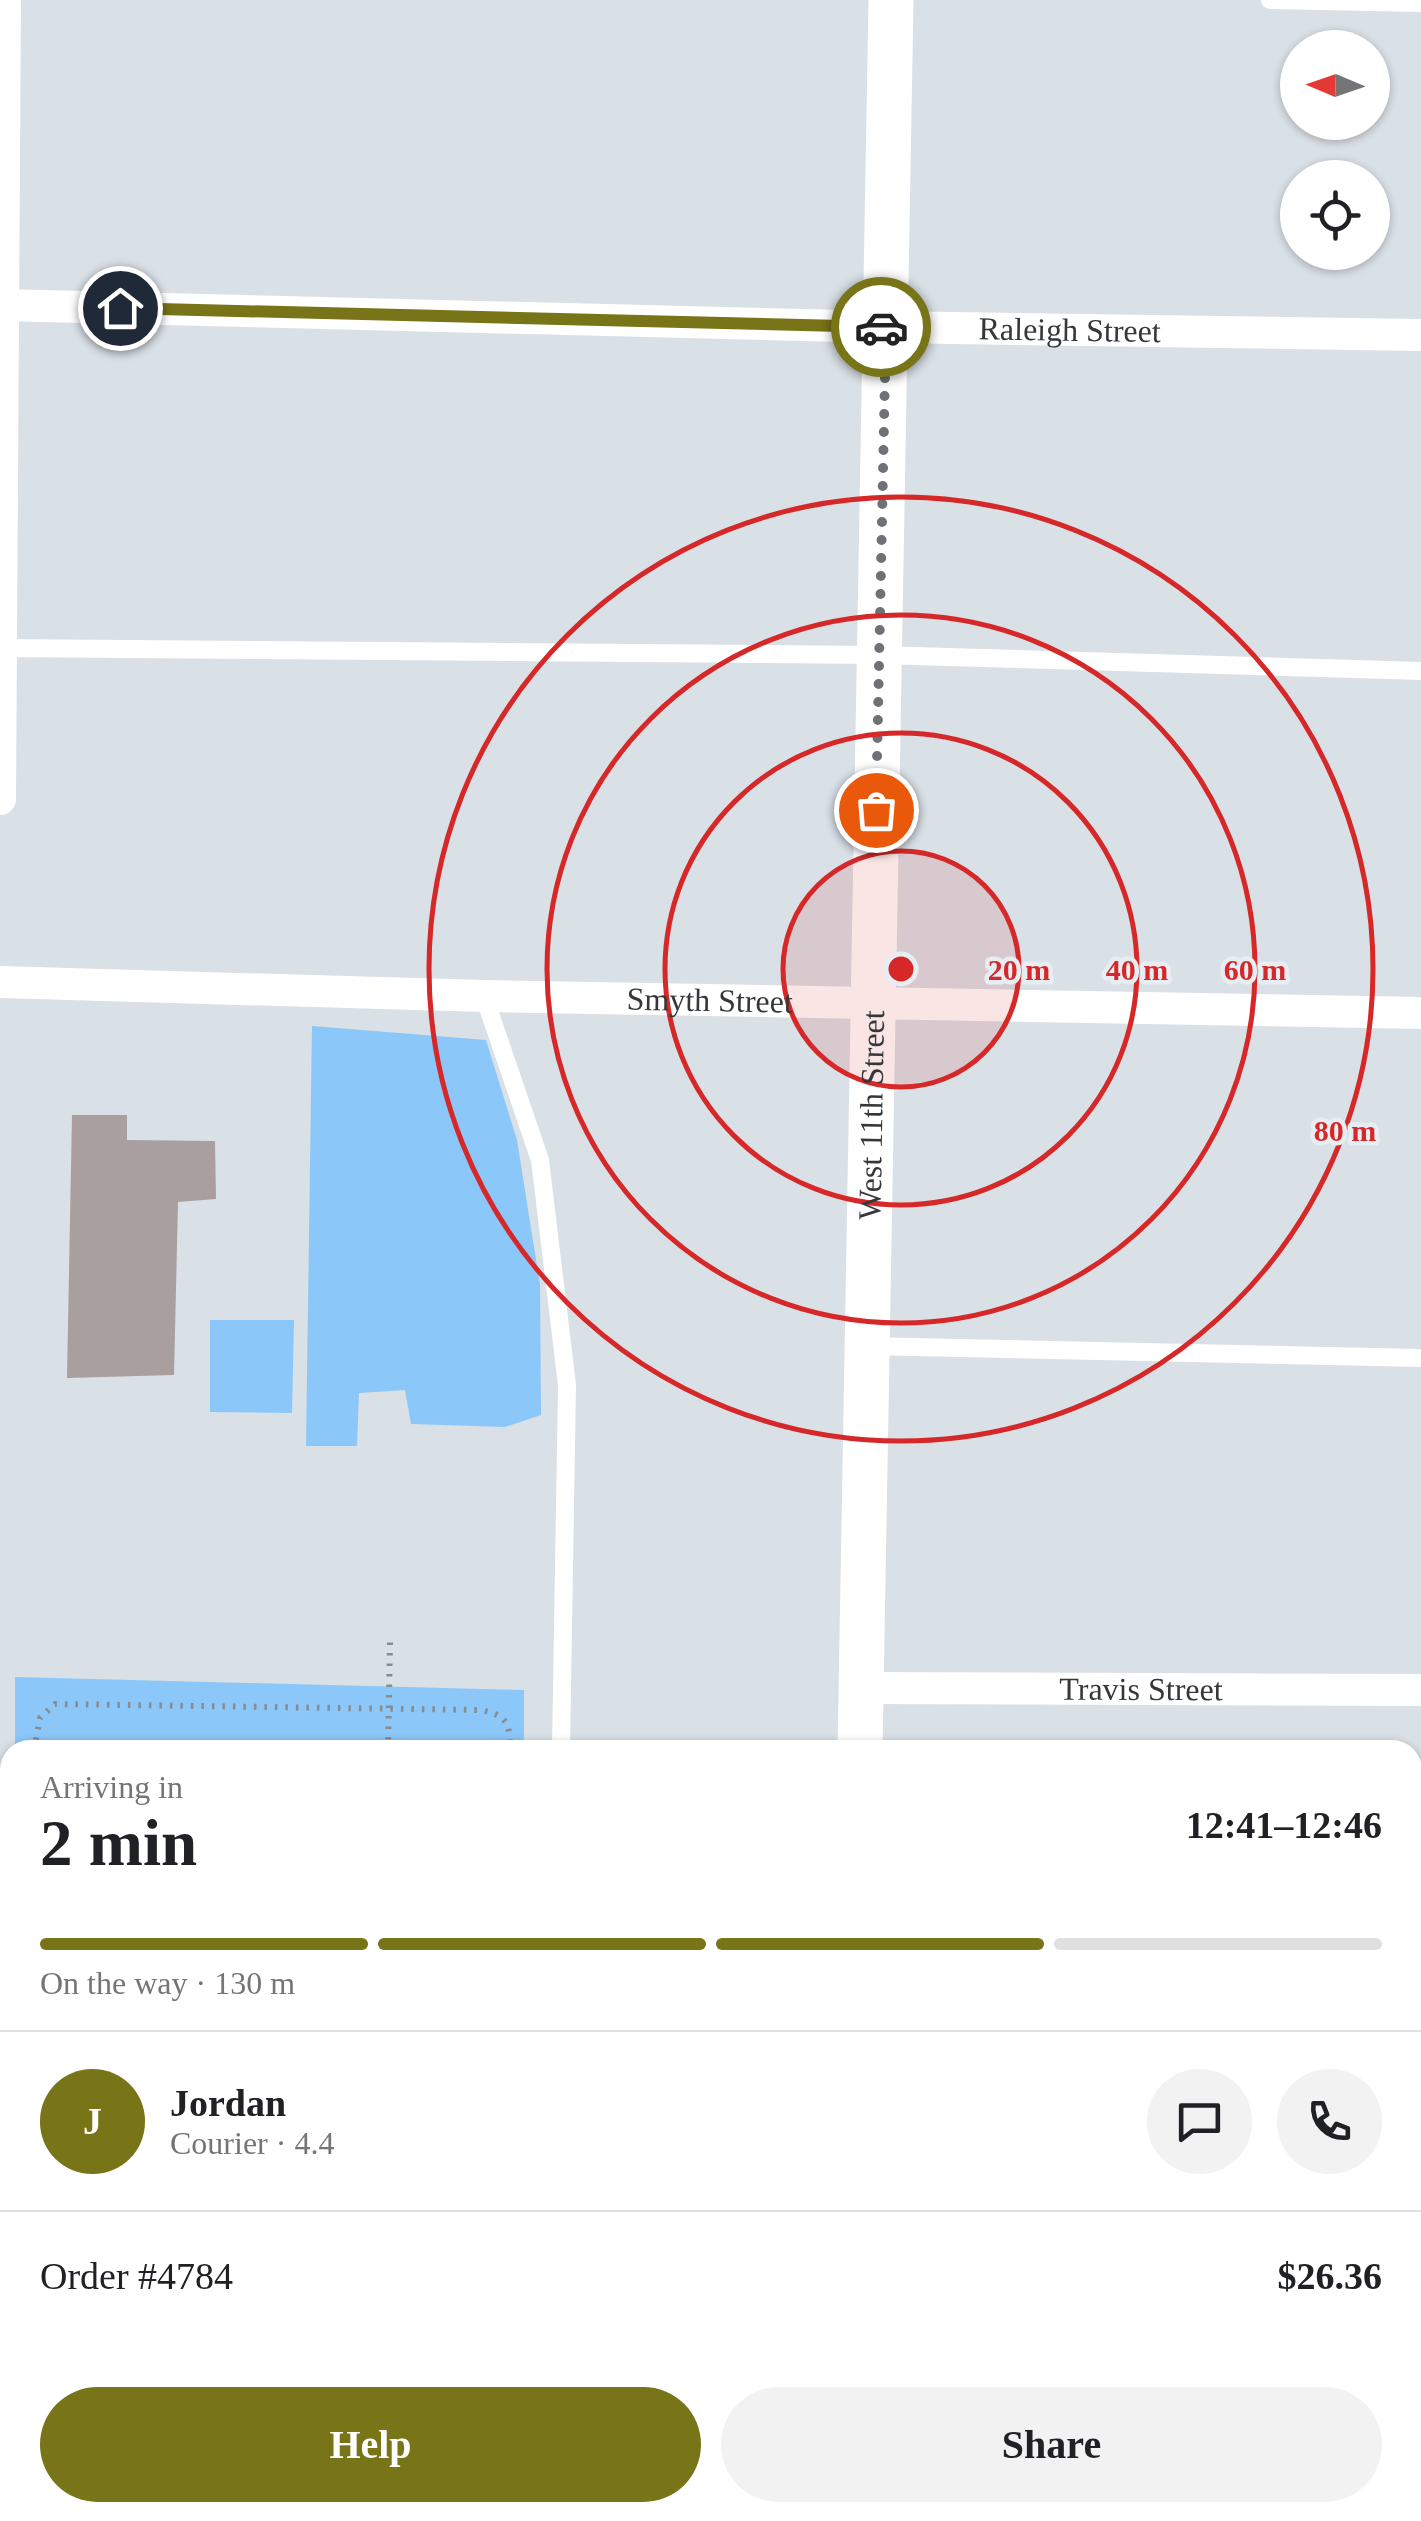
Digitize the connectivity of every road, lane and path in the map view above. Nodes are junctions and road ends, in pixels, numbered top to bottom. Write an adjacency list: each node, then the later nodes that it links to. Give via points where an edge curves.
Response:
1 (5, 0): 5 (street)
2 (891, 0): 6 (main road, West 11th Street)
3 (1270, 0): 4 (lane)
4 (1421, 3)
5 (3, 305): 6 (street, Raleigh Street); 8 (street)
6 (886, 327): 7 (street, Raleigh Street); 9 (main road, West 11th Street)
7 (1421, 335)
8 (1, 648): 9 (lane); 11 (street)
9 (879, 656): 10 (lane); 14 (main road, West 11th Street)
10 (1421, 671)
11 (0, 799)
12 (0, 982): 13 (street, Smyth Street)
13 (484, 996): 14 (street, Smyth Street); 25 (lane, via 540,1160 567,1386)
14 (871, 1003): 15 (street, Smyth Street); 16 (main road, West 11th Street)
15 (1421, 1013)
16 (866, 1346): 17 (lane); 19 (main road, West 11th Street)
17 (1421, 1358)
18 (390, 1641): 21 (path)
19 (861, 1688): 20 (street, Travis Street); 26 (main road, West 11th Street)
20 (1421, 1690)
21 (389, 1711): 22 (path, via 55,1704 40,1718); 23 (path); 24 (path, via 498,1713)
22 (36, 1740)
23 (388, 1740)
24 (509, 1740)
25 (561, 1740)
26 (860, 1740)

